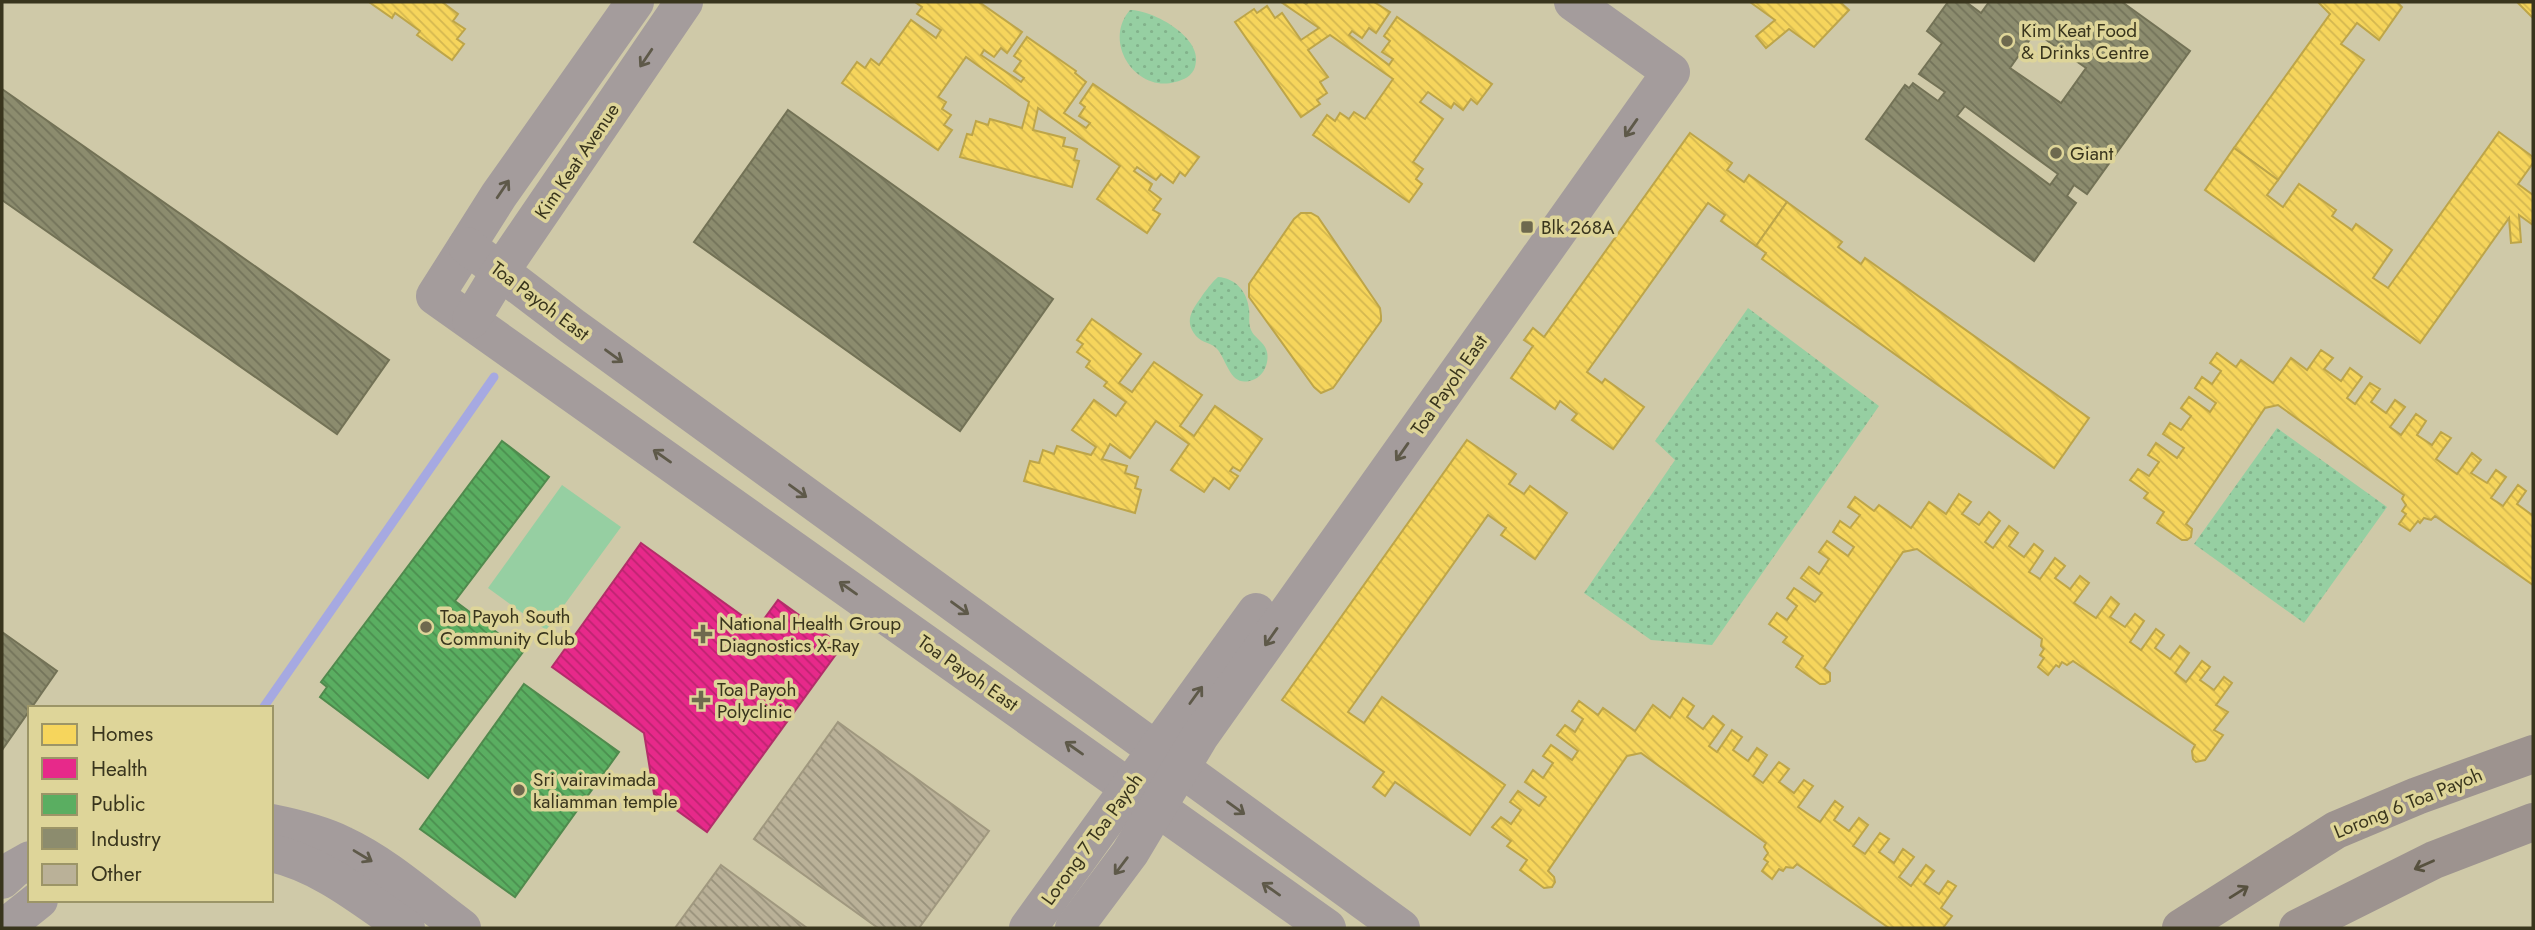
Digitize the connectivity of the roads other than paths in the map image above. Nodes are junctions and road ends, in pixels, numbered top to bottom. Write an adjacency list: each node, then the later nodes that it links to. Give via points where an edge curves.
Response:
1 (635, 2): 4 (street, one-way to 1)
2 (684, 2): 5 (street, Kim Keat Avenue, one-way to 5)
3 (1573, 2): 8 (street, Toa Payoh East, via 1661,65 1216,714)
4 (467, 247): 5 (street, Toa Payoh East); 6 (street, Toa Payoh East, via 435,296)
5 (500, 272): 6 (street, Kim Keat Avenue); 8 (street, Toa Payoh East, one-way to 8)
6 (471, 320): 9 (street, Toa Payoh East, one-way to 6)
7 (2533, 754): 23 (main road, Lorong 6 Toa Payoh, one-way to 7, via 2336,830)
8 (1169, 759): 9 (street, Lorong 7 Toa Payoh); 22 (street, Toa Payoh East, one-way to 22)
9 (1143, 798): 19 (street, Lorong 7 Toa Payoh); 20 (street, Lorong 7 Toa Payoh, one-way to 20, via 1130,853); 21 (street, Toa Payoh East, one-way to 9)
10 (2533, 822): 24 (main road, one-way to 24, via 2424,865)
11 (273, 823): 18 (street, one-way to 18, via 344,845)
12 (273, 853): 17 (street, via 319,871)
13 (28, 861): 14 (street)
14 (2, 880)
15 (36, 902): 16 (street)
16 (4, 928)
17 (406, 928)
18 (462, 928)
19 (1028, 928)
20 (1074, 928)
21 (1327, 928)
22 (1401, 928)
23 (2181, 928)
24 (2298, 928)

